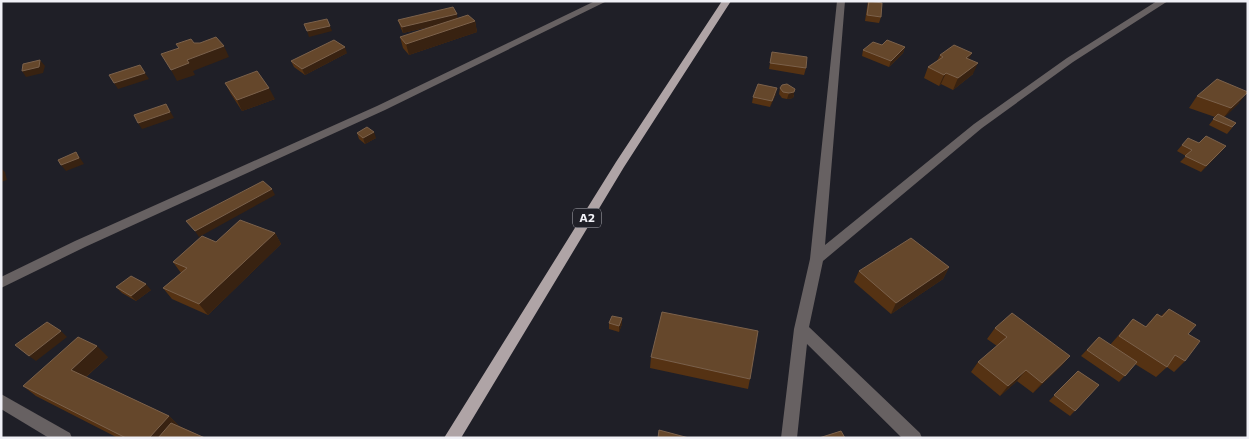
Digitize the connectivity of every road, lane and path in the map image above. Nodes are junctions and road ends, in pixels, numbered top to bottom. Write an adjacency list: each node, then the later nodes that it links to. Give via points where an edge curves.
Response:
1 (603, 1): 6 (street, via 382,108)
2 (727, 1): 10 (main road, A2, via 620,165)
3 (841, 1): 5 (street)
4 (1164, 1): 5 (street, via 1070,60 978,126)
5 (817, 259): 7 (street)
6 (1, 283)
7 (801, 329): 11 (street); 12 (street)
8 (1, 401): 9 (street)
9 (64, 438)
10 (452, 438)
11 (789, 438)
12 (914, 438)

